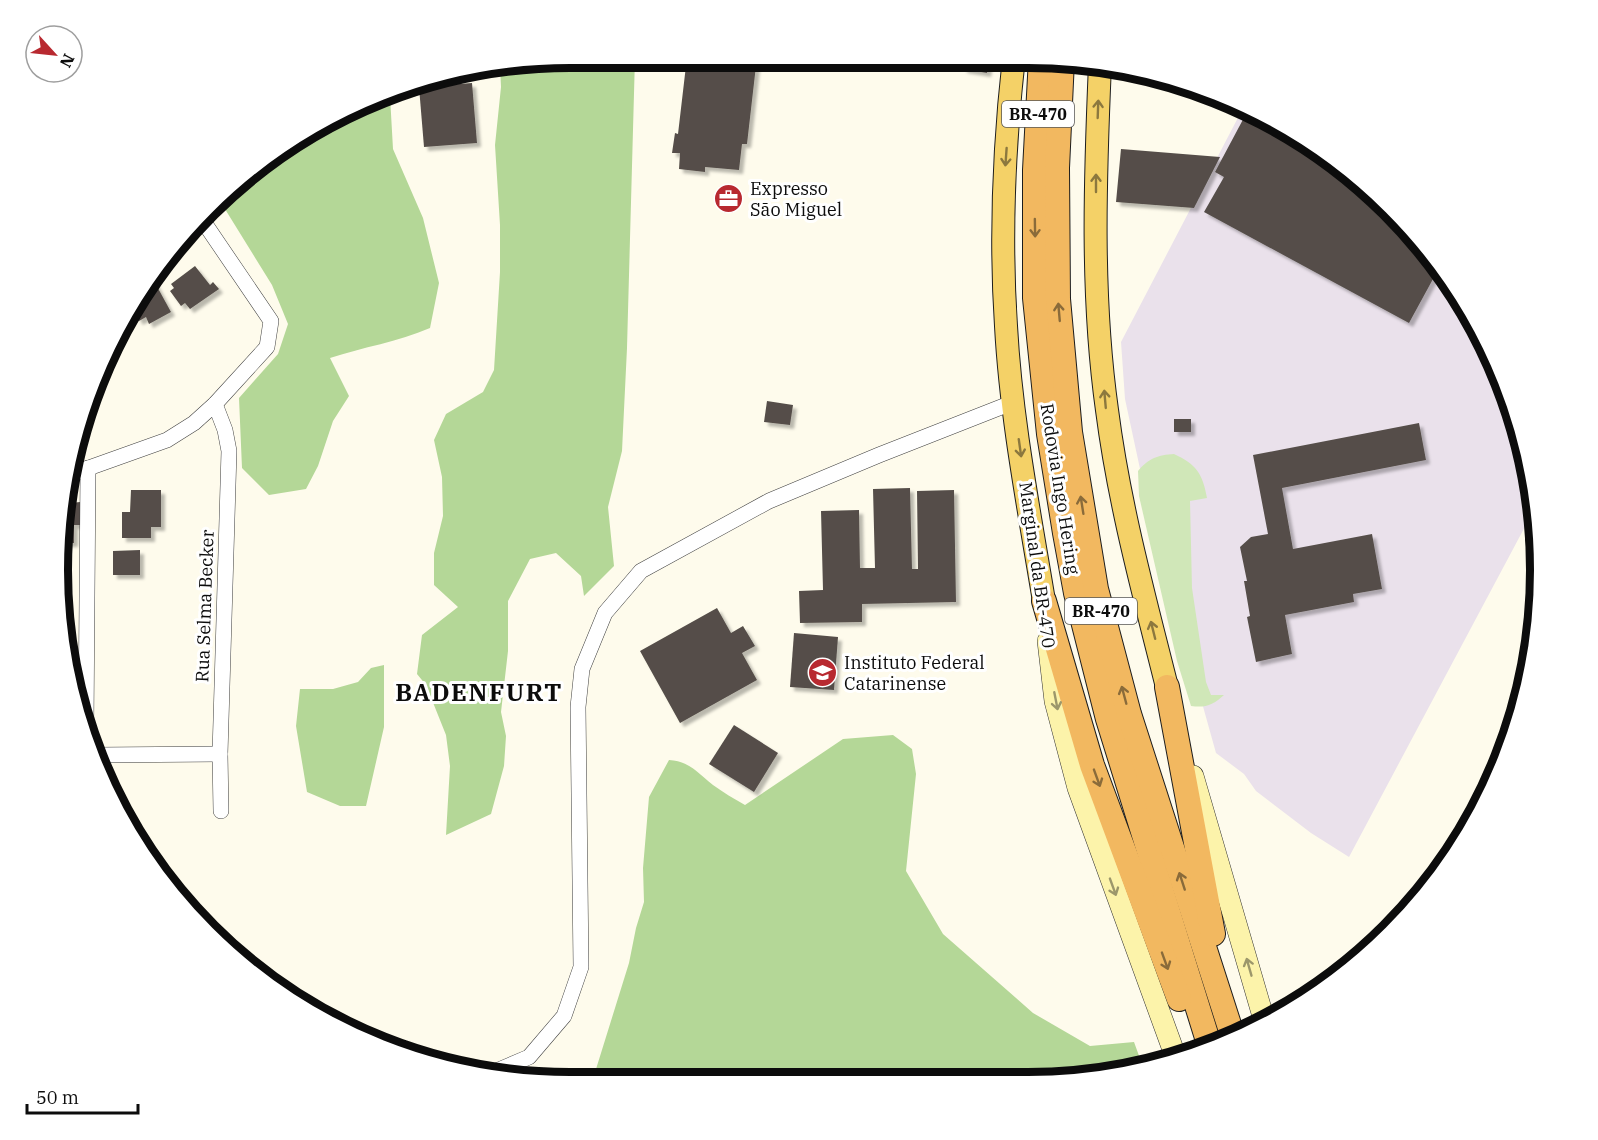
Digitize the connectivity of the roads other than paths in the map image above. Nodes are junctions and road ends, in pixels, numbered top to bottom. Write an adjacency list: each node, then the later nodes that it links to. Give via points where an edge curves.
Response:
1 (1013, 68): 6 (main road, Marginal da BR-470, one-way to 6, via 1003,247)
2 (1040, 68): 19 (highway, Rodovia Ingo Hering / BR-470, one-way to 19, via 1035,170 1035,298 1049,434 1065,533 1108,719)
3 (1062, 69): 17 (highway, Rodovia Ingo Hering / BR-470, one-way to 3, via 1129,714 1096,589 1070,432 1058,299 1057,168)
4 (1100, 73): 11 (main road, one-way to 4, via 1130,537 1106,410 1097,309)
5 (206, 225): 7 (street, via 271,321 267,347)
6 (1014, 402): 10 (main road, Marginal da BR-470, one-way to 10); 22 (street, via 769,501 641,571 605,614 582,669 578,707 580,967 564,1016 529,1057)
7 (215, 404): 8 (street, via 167,440); 13 (street, Rua Selma Becker, via 229,451)
8 (88, 468): 9 (street); 12 (street)
9 (77, 472)
10 (1044, 601): 20 (highway, one-way to 20, via 1092,765); 21 (main road, Marginal da BR-470, one-way to 21, via 1055,701 1078,788)
11 (1167, 687): 16 (main road, one-way to 11); 18 (highway)
12 (86, 704)
13 (220, 754): 14 (street); 15 (street, Rua Selma Becker)
14 (103, 755)
15 (221, 811)
16 (1262, 1014)
17 (1231, 1029)
18 (1231, 1029)
19 (1207, 1039)
20 (1195, 1044)
21 (1173, 1051)
22 (503, 1068)

